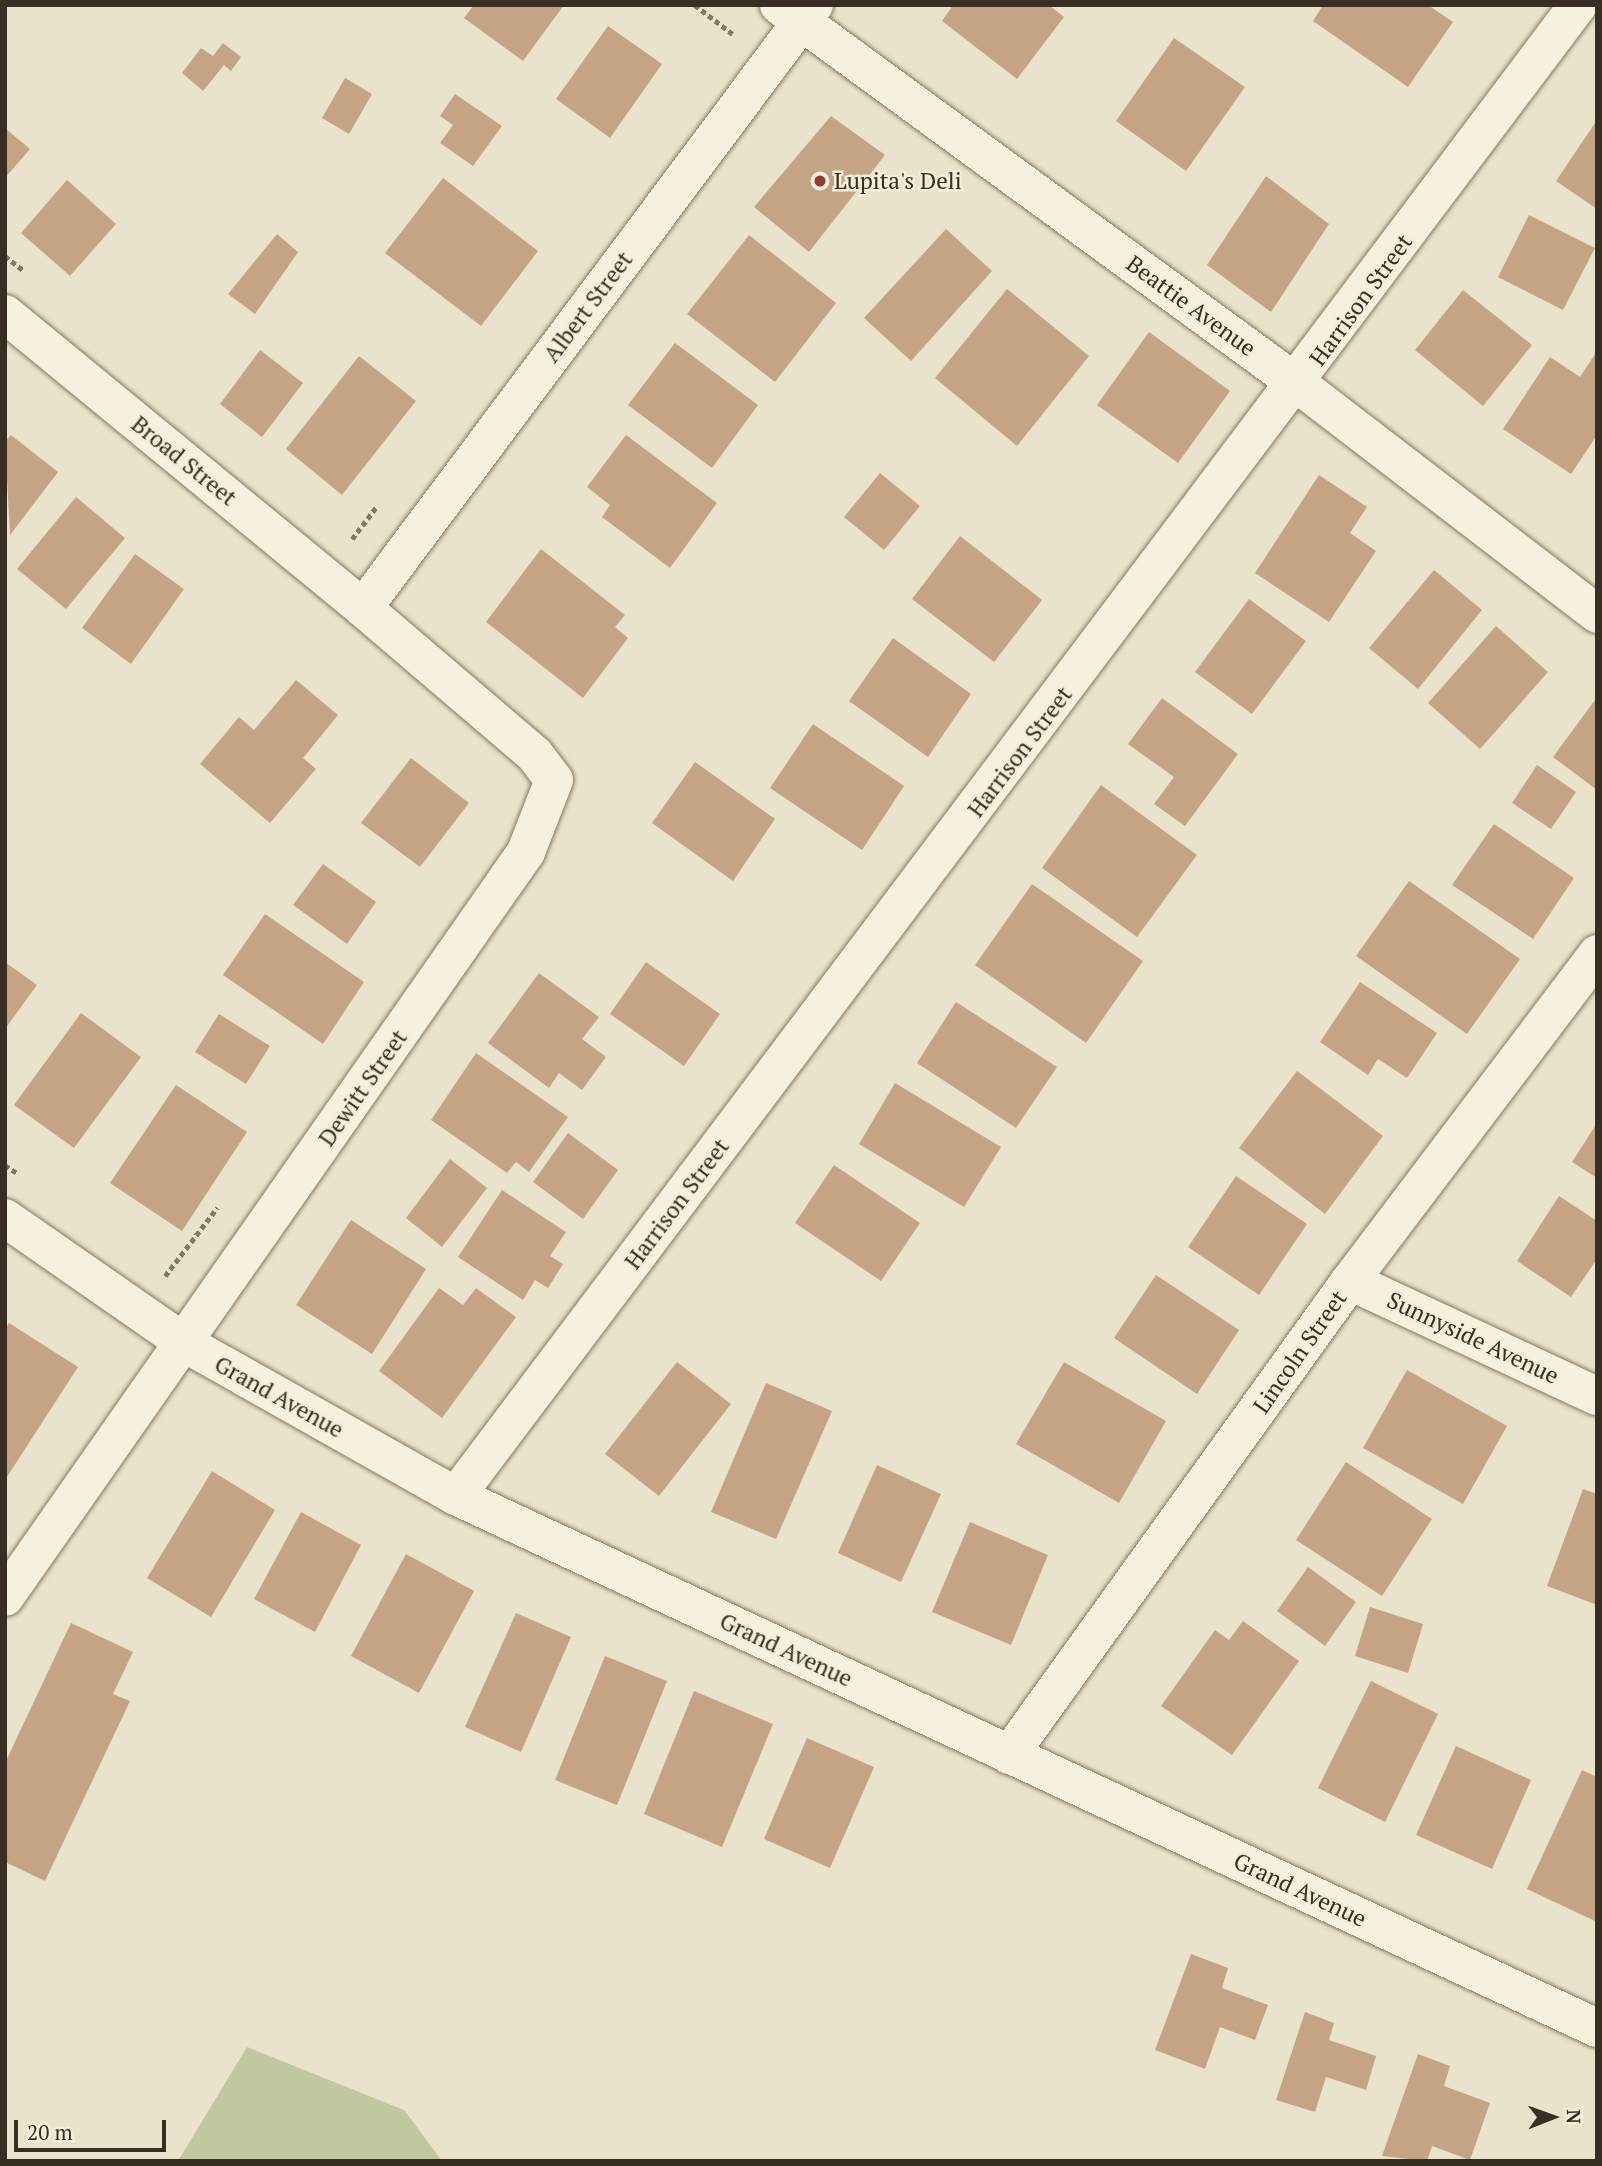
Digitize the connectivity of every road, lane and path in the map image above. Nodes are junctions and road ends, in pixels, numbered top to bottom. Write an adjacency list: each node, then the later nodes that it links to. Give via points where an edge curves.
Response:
1 (695, 5): 4 (path, via 734,35)
2 (1578, 5): 8 (street, Harrison Street)
3 (798, 11): 8 (street, Beattie Avenue); 11 (street, Albert Street)
4 (726, 46)
5 (5, 256): 6 (path)
6 (37, 281)
7 (5, 314): 11 (street, Broad Street)
8 (1299, 385): 12 (street, Beattie Avenue); 22 (street, Harrison Street)
9 (385, 496): 10 (path, via 351,540)
10 (341, 531)
11 (363, 608): 20 (street, Dewitt Street, via 535,755 554,780 526,852)
12 (1597, 614)
13 (1597, 954): 19 (street, Lincoln Street)
14 (5, 1165): 15 (path)
15 (27, 1180)
16 (224, 1198): 18 (path, via 165,1276)
17 (5, 1218): 20 (street, Grand Avenue)
18 (158, 1270)
19 (1350, 1281): 21 (street, Sunnyside Avenue); 24 (street, Lincoln Street)
20 (186, 1344): 22 (street, Grand Avenue); 23 (street, Dewitt Street)
21 (1597, 1396)
22 (456, 1496): 24 (street, Grand Avenue)
23 (5, 1597)
24 (1009, 1755): 25 (street, Grand Avenue)
25 (1597, 2028)

